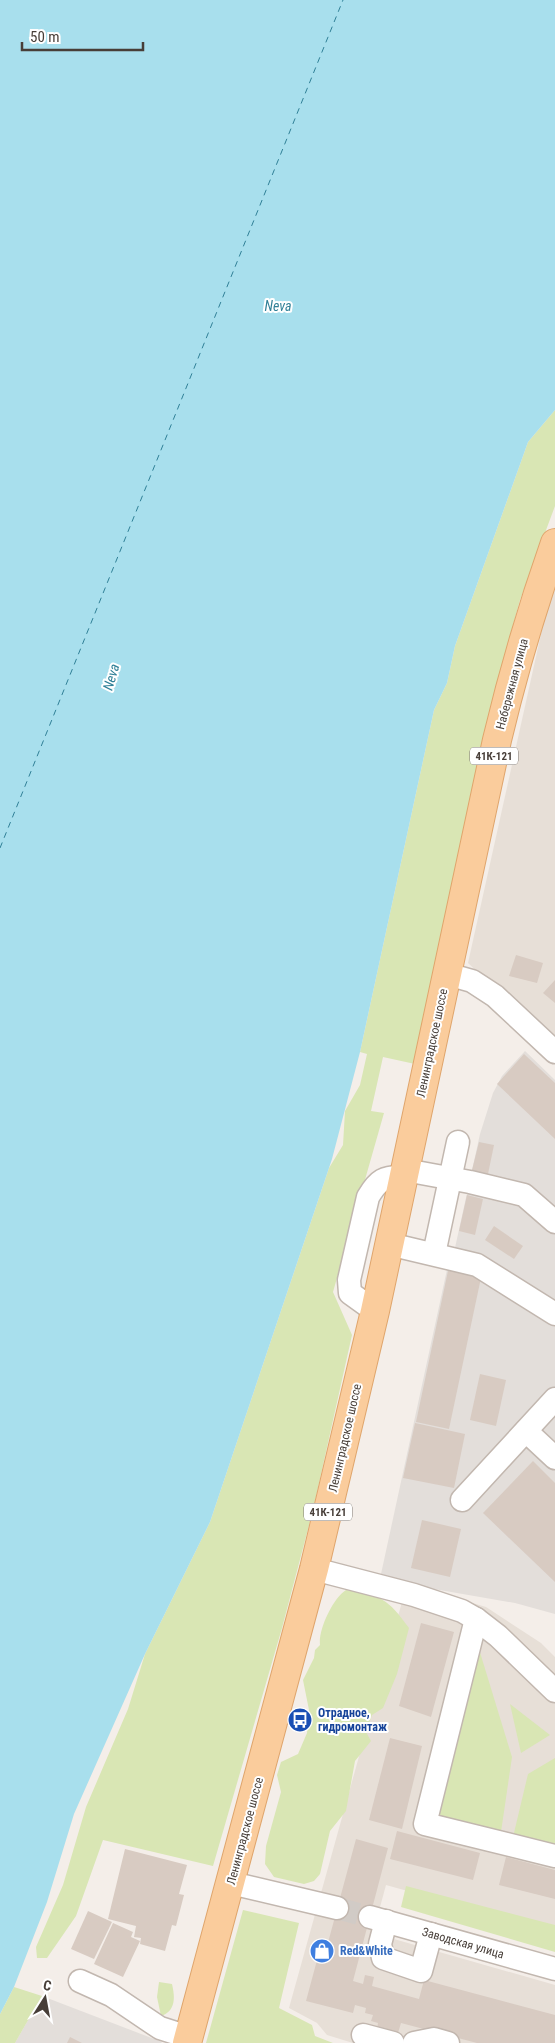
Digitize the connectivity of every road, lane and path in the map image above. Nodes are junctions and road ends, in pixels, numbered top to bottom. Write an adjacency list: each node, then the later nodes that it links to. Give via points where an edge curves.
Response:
1 (555, 543): 2 (main road, Набережная улица / 41К-121, via 512,676)
2 (447, 974): 3 (street, via 472,981 495,996); 5 (main road, Ленинградское шоссе / 41К-121)
3 (555, 1052)
4 (458, 1142): 6 (street)
5 (404, 1174): 6 (street); 8 (main road, Ленинградское шоссе / 41К-121); 10 (street, via 388,1176 374,1186 368,1197 350,1280 350,1293)
6 (450, 1178): 7 (street, via 524,1195); 9 (street)
7 (555, 1222)
8 (389, 1244): 9 (street); 10 (main road, Ленинградское шоссе / 41К-121)
9 (434, 1254): 11 (street, via 477,1265)
10 (375, 1311): 16 (main road, Ленинградское шоссе / 41К-121)
11 (555, 1314)
12 (555, 1399): 13 (street)
13 (526, 1431): 14 (street); 15 (street)
14 (555, 1458)
15 (462, 1500)
16 (314, 1569): 17 (street, via 414,1595); 20 (main road, Ленинградское шоссе / 41К-121)
17 (476, 1618): 18 (street); 19 (street, via 425,1824)
18 (555, 1691)
19 (555, 1856)
20 (231, 1883): 21 (street); 26 (main road, Ленинградское шоссе / 41К-121)
21 (337, 1908)
22 (431, 1934): 22 (street, Заводская улица, via 378,1919 383,1958 421,1972); 23 (street, Заводская улица)
23 (555, 1969)
24 (80, 1981): 26 (street, via 110,1995 160,2028)
25 (363, 2035): 27 (street)
26 (187, 2040)
27 (393, 2043)
28 (414, 2043): 29 (street, via 434,2039)
29 (448, 2043)

